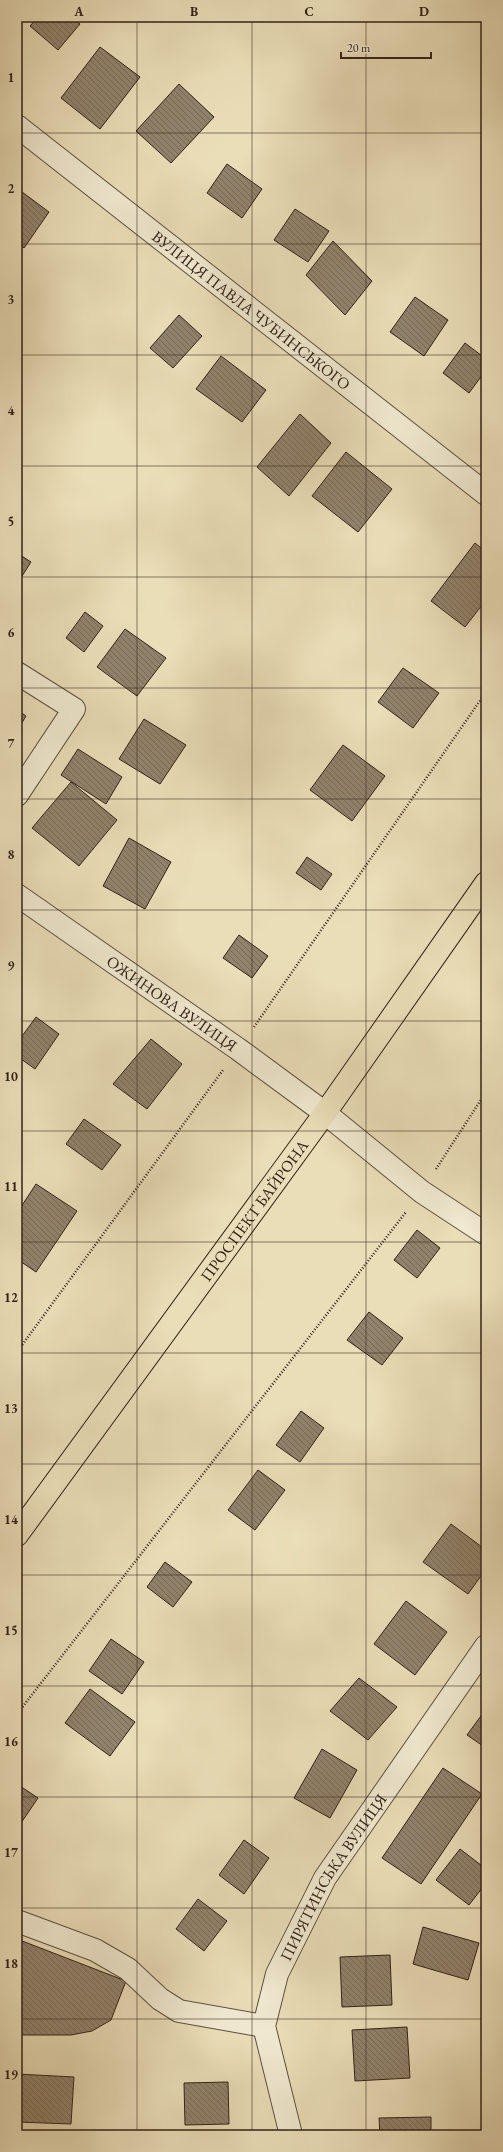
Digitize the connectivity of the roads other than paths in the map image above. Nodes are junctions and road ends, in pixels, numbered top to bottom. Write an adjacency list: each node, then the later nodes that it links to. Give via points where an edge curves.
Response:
1 (20, 133): 2 (street, ВУЛИЦЯ ПАВЛА ЧУБИНСЬКОГО)
2 (486, 494)
3 (17, 673): 4 (street, via 74,709)
4 (17, 795)
5 (486, 883): 7 (main road, ПРОСПЕКТ БАЙРОНА)
6 (17, 895): 7 (street, ОЖИНОВА ВУЛИЦЯ)
7 (325, 1113): 8 (street, ОЖИНОВА ВУЛИЦЯ, via 422,1192); 9 (main road, ПРОСПЕКТ БАЙРОНА)
8 (486, 1234)
9 (17, 1535)
10 (486, 1646): 12 (street, ПИРЯТИНСЬКА ВУЛИЦЯ, via 325,1878 277,1974)
11 (17, 1921): 12 (street, via 95,1950 128,1969 160,1999 179,2011)
12 (264, 2026): 13 (street, ПИРЯТИНСЬКА ВУЛИЦЯ)
13 (291, 2135)

